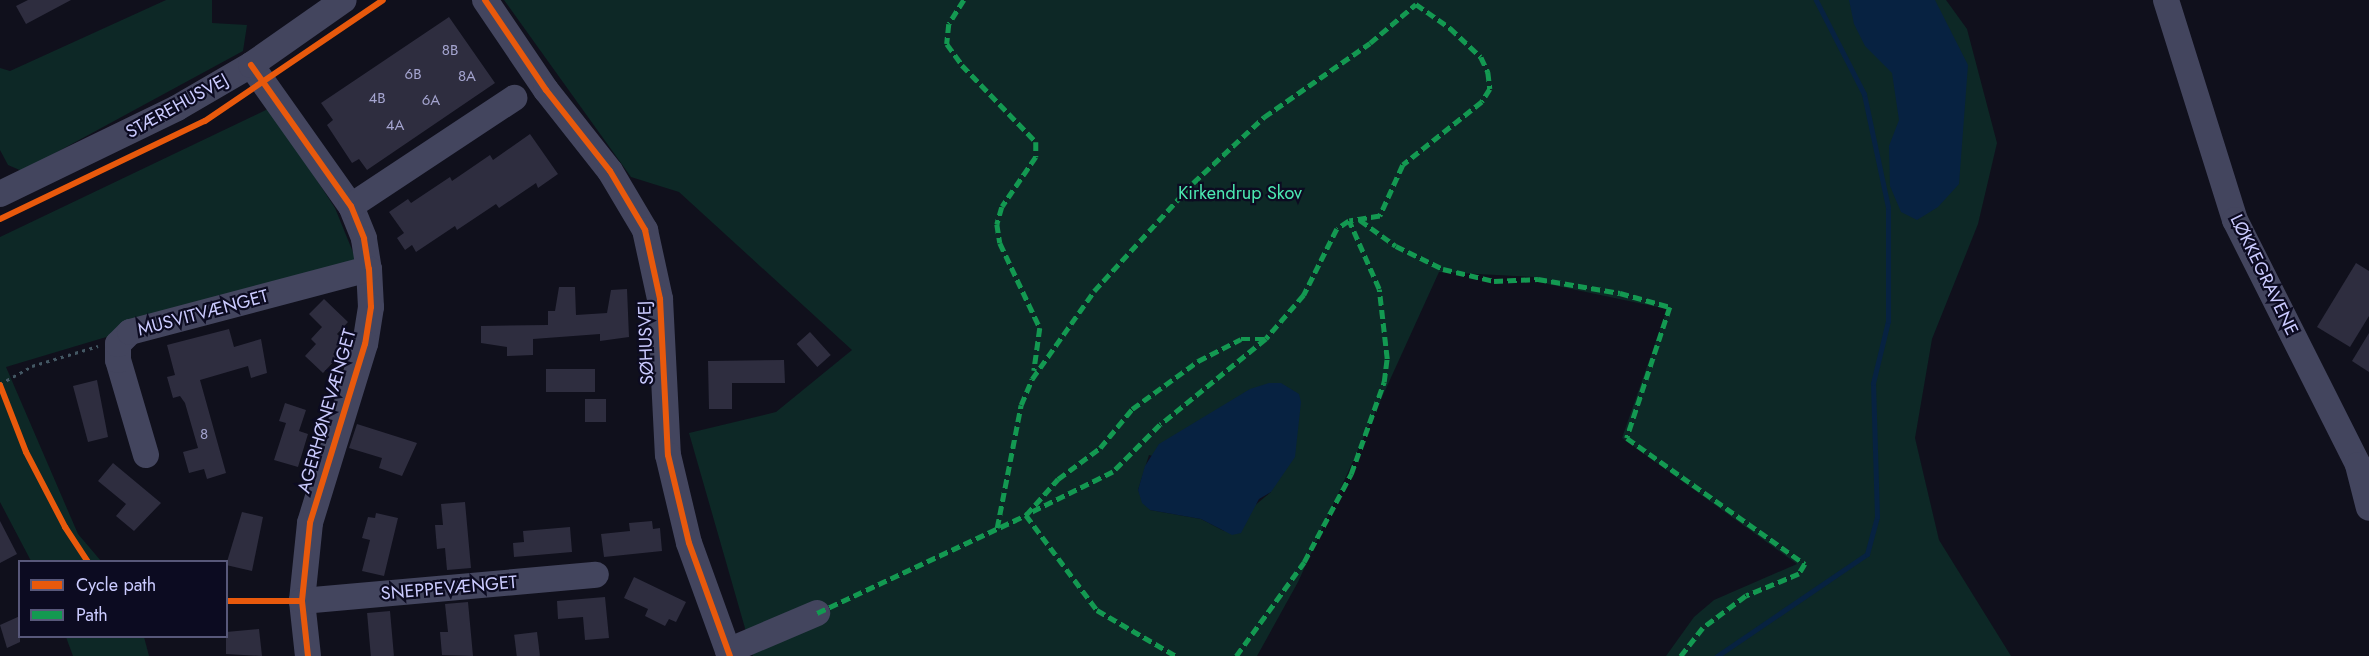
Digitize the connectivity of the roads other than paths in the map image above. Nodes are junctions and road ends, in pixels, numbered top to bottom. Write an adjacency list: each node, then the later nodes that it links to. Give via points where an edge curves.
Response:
1 (344, 0): 4 (street, STÆREHUSVEJ)
2 (485, 0): 14 (street, SØHUSVEJ, via 546,90 610,171 645,230 660,299 668,455 689,543)
3 (2166, 0): 10 (street, LØKKEGRAVENE, via 2235,220 2358,465)
4 (251, 65): 6 (street, STÆREHUSVEJ, via 177,108); 7 (street, AGERHØNEVÆNGET)
5 (514, 98): 7 (street)
6 (4, 185)
7 (351, 206): 8 (street, AGERHØNEVÆNGET, via 364,239)
8 (369, 268): 9 (street, MUSVITVÆNGET, via 130,332 118,344 118,360); 12 (street, AGERHØNEVÆNGET, via 371,307 365,344 310,523)
9 (146, 455)
10 (2369, 508)
11 (596, 575): 12 (street, SNEPPEVÆNGET)
12 (302, 601): 15 (street, AGERHØNEVÆNGET)
13 (817, 614): 14 (street)
14 (729, 653)
15 (308, 656)

